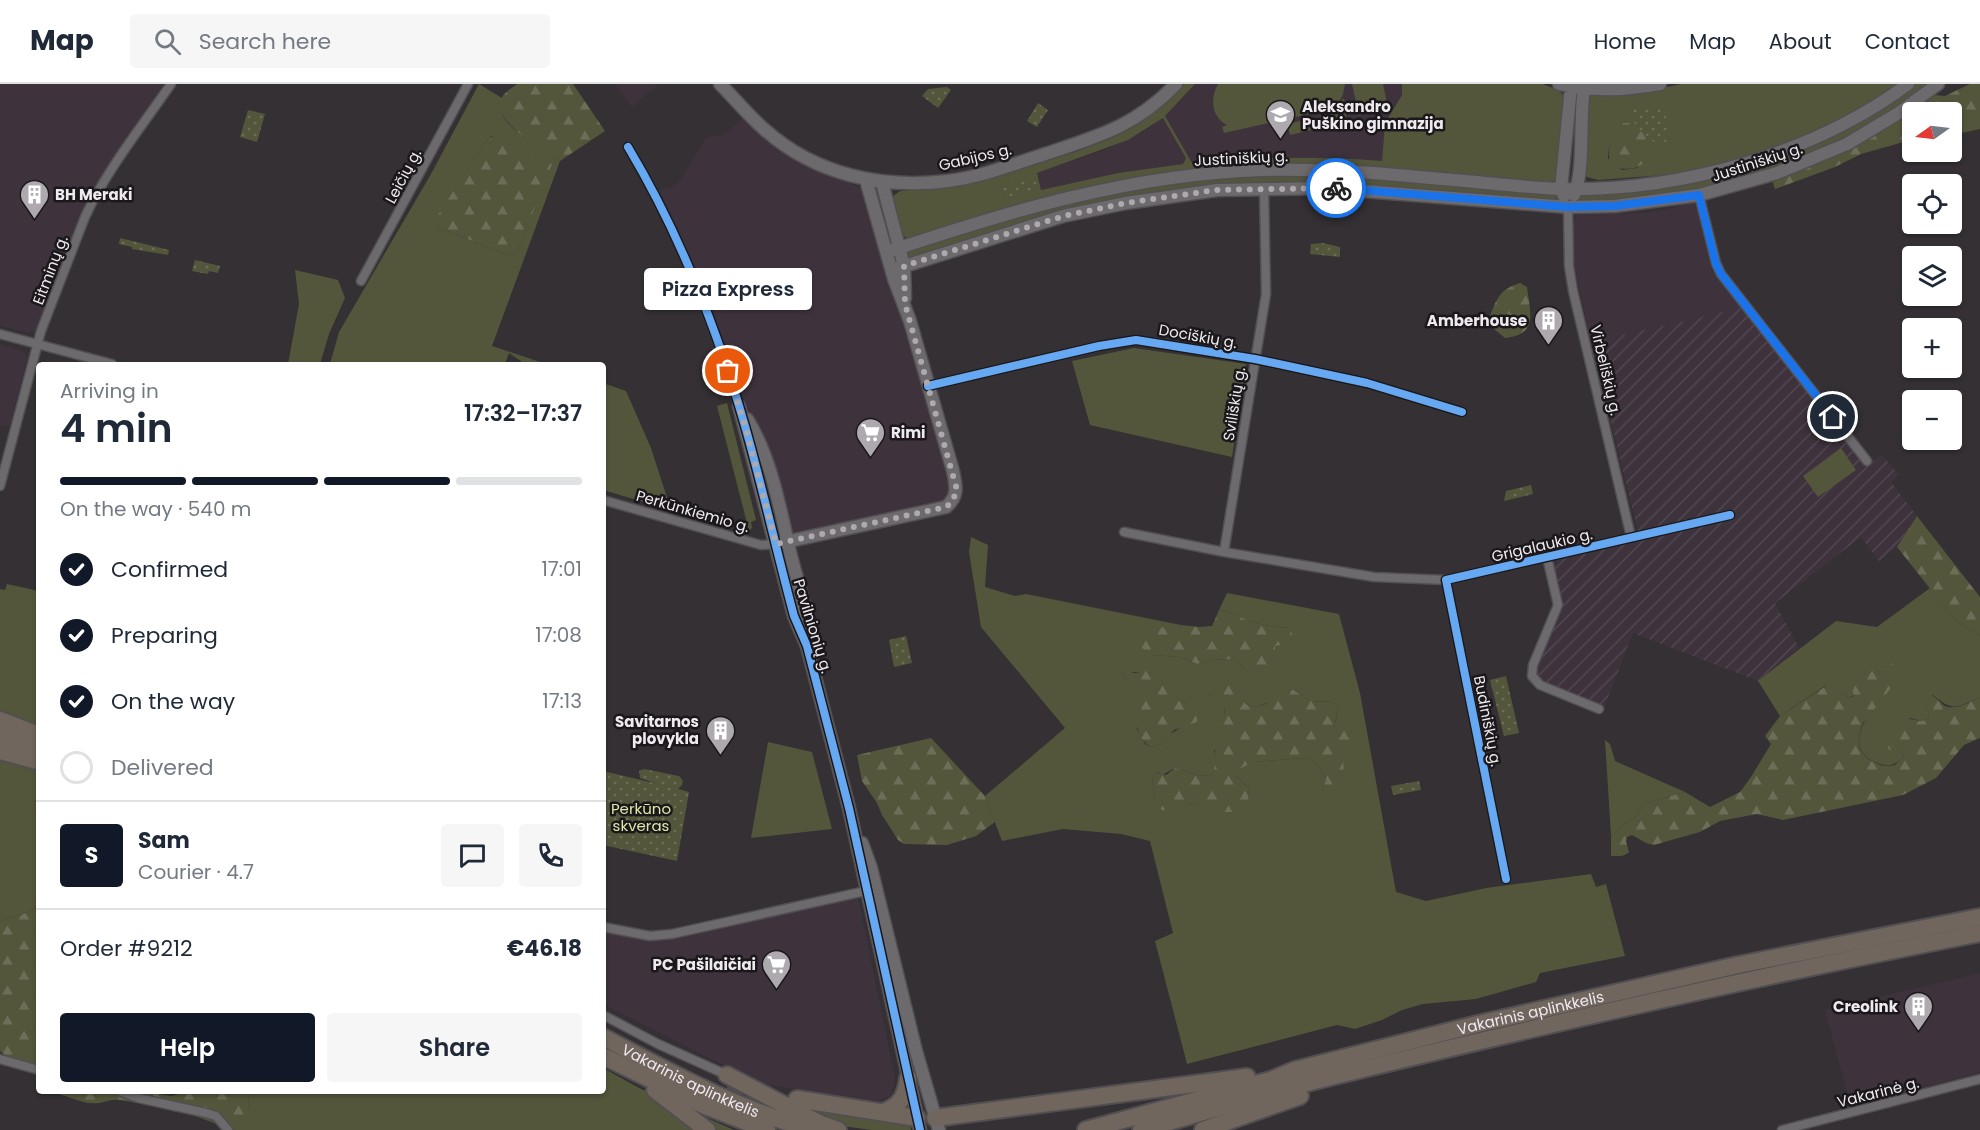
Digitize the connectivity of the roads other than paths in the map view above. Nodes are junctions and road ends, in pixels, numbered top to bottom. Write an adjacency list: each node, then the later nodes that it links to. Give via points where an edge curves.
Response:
1 (171, 84): 25 (street, Eitminų g., via 92,201)
2 (468, 84): 22 (street, Leičių g.)
3 (720, 84): 11 (street, Gabijos g., via 785,146 816,164)
4 (1176, 84): 12 (street, Gabijos g., via 1148,110 1121,127 1035,158 950,181)
5 (1660, 84): 9 (street, via 1616,90)
6 (1908, 84): 15 (street, Justiniškių g., via 1821,135 1776,153 1661,182)
7 (1938, 84): 16 (street, Justiniškių g., via 1847,144 1777,173)
8 (1565, 85): 9 (street); 14 (street)
9 (1584, 89): 15 (street)
10 (628, 147): 29 (street, Pavilnionių g., via 660,201 693,274)
11 (866, 180): 12 (street, Gabijos g.); 19 (street)
12 (882, 182): 18 (street)
13 (1264, 188): 17 (street, Justiniškių g., via 1325,188); 20 (street, Justiniškių g., via 1192,193 1074,214); 26 (street, Sviliškių g., via 1266,294)
14 (1561, 189): 15 (street, Justiniškių g.); 17 (street); 18 (street, Justiniškių g., via 1331,170 1218,173 1078,195)
15 (1577, 189): 17 (street)
16 (1699, 195): 17 (street, Justiniškių g., via 1625,205); 31 (street, via 1721,274)
17 (1568, 207): 36 (street, Virbeliškių g., via 1573,291)
18 (899, 248): 19 (street, Justiniškių g.); 20 (street)
19 (887, 252): 21 (street)
20 (904, 266): 21 (street, Justiniškių g.); 23 (street)
21 (892, 270): 23 (street)
22 (361, 281)
23 (905, 304): 28 (street)
24 (0, 334): 25 (street)
25 (37, 344): 27 (street); 32 (street, Eitminų g.)
26 (1255, 359): 28 (street, Dociškių g., via 1136,340); 30 (street, Dociškių g., via 1383,387); 38 (street, Sviliškių g.)
27 (104, 362)
28 (928, 386): 37 (street, via 957,490 952,502 946,507)
29 (739, 406): 37 (street, Pavilnionių g.)
30 (1462, 412)
31 (1867, 461)
32 (0, 486)
33 (606, 501): 37 (street, Perkūnkiemio g., via 761,545)
34 (1730, 515): 36 (street, Grigalaukio g.)
35 (1124, 532): 38 (street)
36 (1631, 537): 39 (street, Grigalaukio g.)
37 (782, 542): 49 (street, Pavilnionių g., via 794,616 807,646 849,808 867,854)
38 (1224, 552): 40 (street, via 1374,577)
39 (1547, 557): 40 (street, Grigalaukio g.); 41 (street, via 1558,605 1532,676 1540,685)
40 (1446, 580): 48 (street, Budiniškių g.)
41 (1599, 709)
42 (0, 720): 43 (highway)
43 (36, 734)
44 (0, 736): 46 (highway)
45 (0, 751): 47 (highway)
46 (36, 751)
47 (36, 761)
48 (1506, 879)
49 (872, 889): 51 (street, via 672,934 650,936); 62 (street, Pavilnionių g.); 69 (street, Pavilnionių g.)
50 (1980, 917): 61 (highway, Vakarinis aplinkkelis, via 1646,986)
51 (606, 928)
52 (1980, 933): 58 (highway, Vakarinis aplinkkelis, via 1733,982)
53 (606, 1017): 64 (street)
54 (606, 1030): 64 (highway, via 688,1073)
55 (606, 1039): 74 (highway, Vakarinis aplinkkelis, via 727,1101)
56 (606, 1058): 60 (highway, Vakarinis aplinkkelis)
57 (0, 1059): 59 (street)
58 (1377, 1067): 76 (highway, Vakarinis aplinkkelis); 77 (highway)
59 (36, 1069)
60 (628, 1069): 72 (highway); 73 (highway, Vakarinis aplinkkelis)
61 (1295, 1070): 69 (highway); 75 (highway, Vakarinis aplinkkelis)
62 (908, 1078): 67 (highway, via 904,1097); 68 (street, Pavilnionių g.)
63 (1980, 1079): 78 (street, Vakarinė g.)
64 (727, 1082): 70 (highway)
65 (128, 1094): 71 (street, via 216,1116)
66 (797, 1100): 67 (highway)
67 (883, 1112): 68 (highway)
68 (919, 1124): 69 (street)
69 (937, 1125)
70 (835, 1129)
71 (228, 1130)
72 (707, 1130)
73 (767, 1130)
74 (815, 1130)
75 (1086, 1130)
76 (1141, 1130)
77 (1203, 1130)
78 (1782, 1130)

